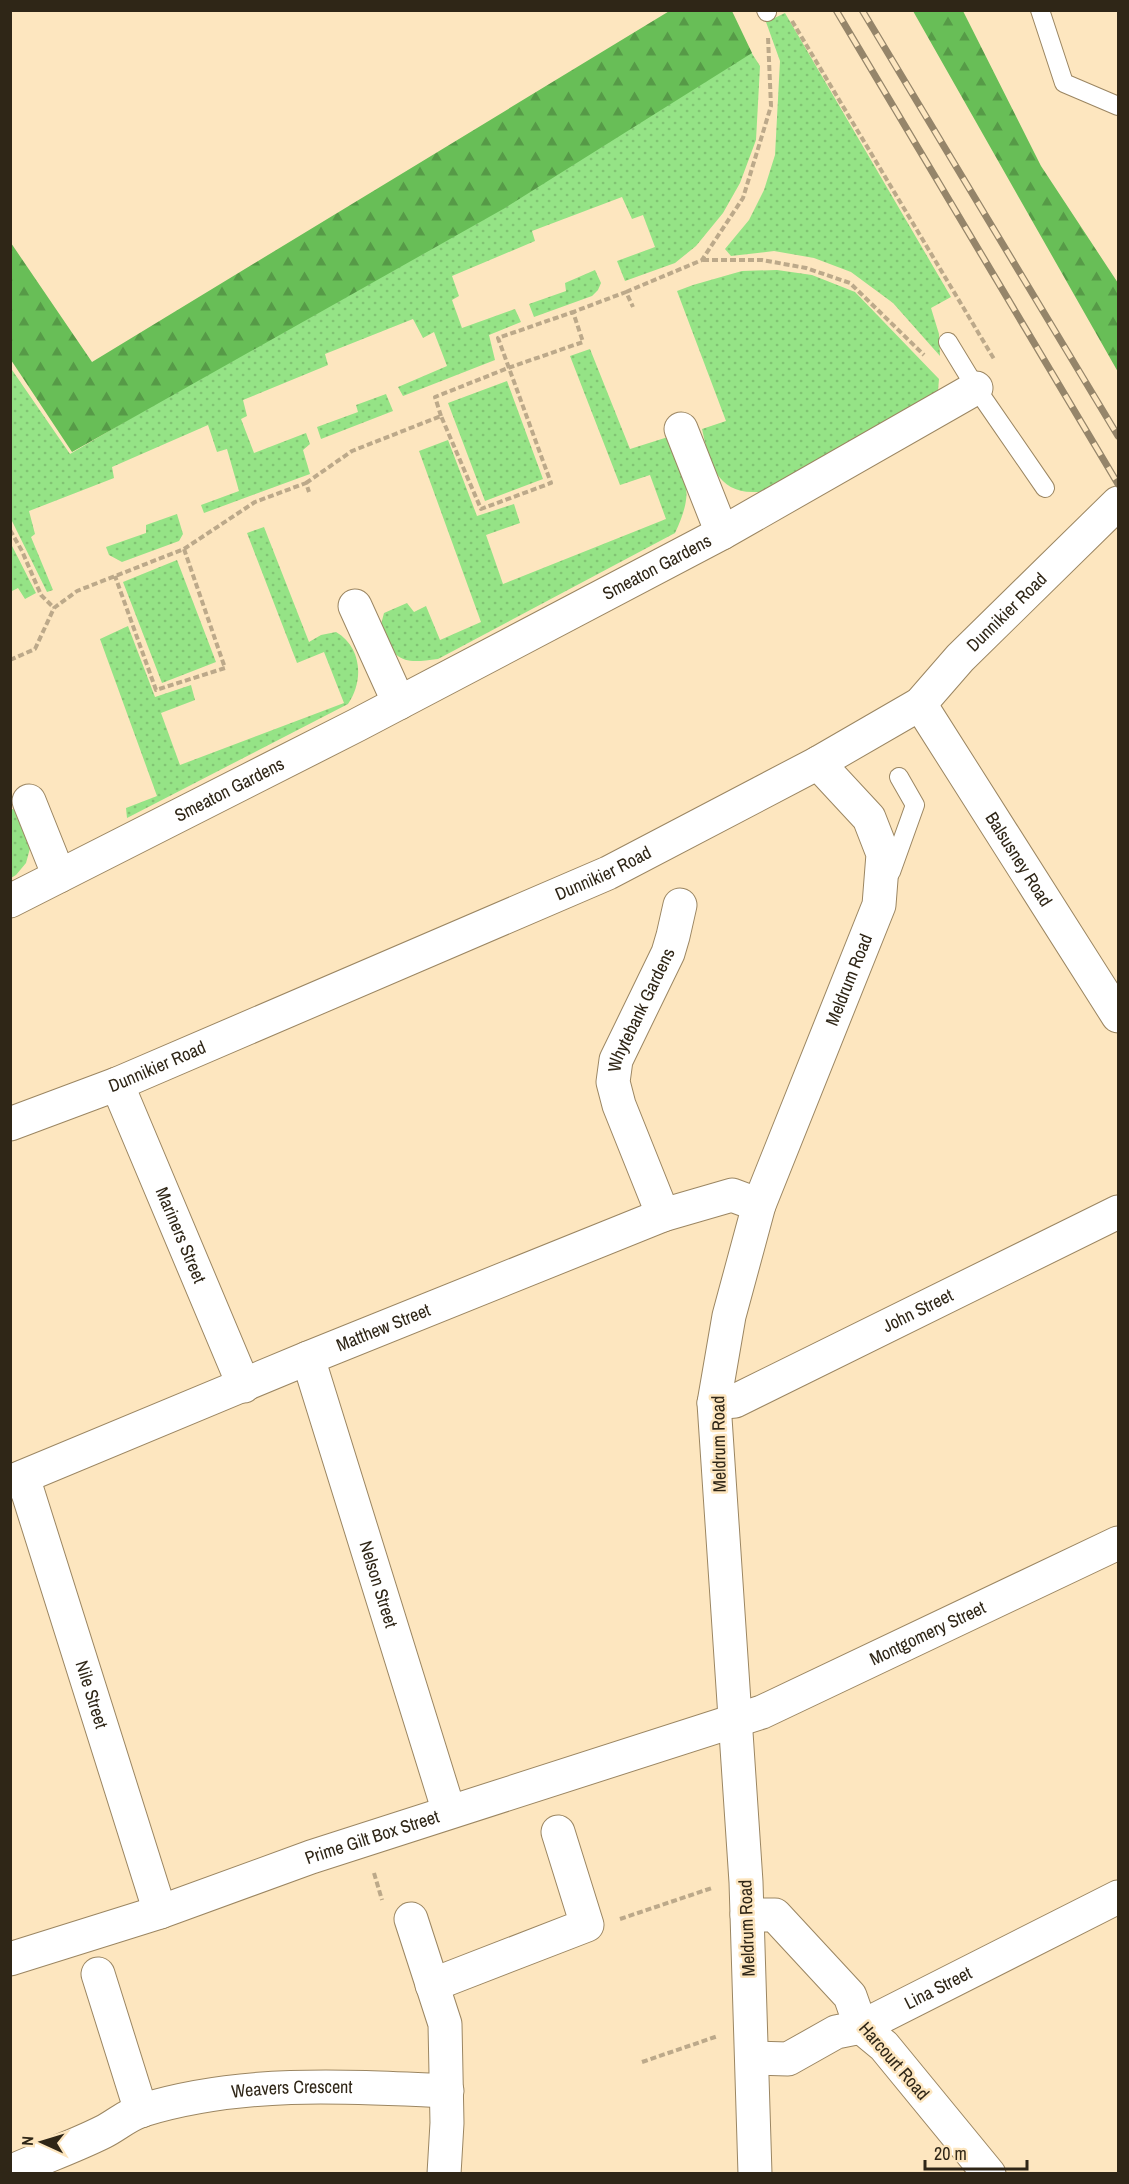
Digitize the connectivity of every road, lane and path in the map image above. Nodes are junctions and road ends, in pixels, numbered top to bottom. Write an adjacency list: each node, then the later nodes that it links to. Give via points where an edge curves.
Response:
1 (1040, 10): 4 (lane, via 1064,83)
2 (767, 11): 5 (path, via 771,106 743,198)
3 (792, 21): 11 (path)
4 (1119, 106)
5 (702, 260): 6 (path); 10 (path, via 762,260 806,268 850,283)
6 (626, 292): 7 (path); 8 (path)
7 (633, 307)
8 (573, 312): 12 (path, via 583,342); 12 (path, via 498,338)
9 (948, 342): 13 (lane)
10 (926, 358)
11 (997, 363)
12 (508, 368): 14 (path, via 435,397); 14 (path, via 550,483 481,509)
13 (976, 388): 17 (lane); 21 (street, Smeaton Gardens)
14 (441, 416): 16 (path, via 352,451)
15 (681, 429): 21 (street, Smeaton Gardens)
16 (306, 483): 18 (path); 22 (path, via 255,502)
17 (1045, 488)
18 (309, 492)
19 (1119, 503): 28 (street, Dunnikier Road, via 960,658)
20 (10, 530): 25 (path, via 42,595)
21 (722, 533): 27 (street, Smeaton Gardens)
22 (184, 549): 23 (path); 23 (path, via 225,668 156,690)
23 (115, 576): 25 (path, via 77,591)
24 (355, 606): 27 (street)
25 (54, 608): 26 (path, via 35,649)
26 (10, 660)
27 (399, 703): 32 (street, Smeaton Gardens)
28 (920, 704): 29 (street, Dunnikier Road); 36 (street, Balsusney Road)
29 (818, 763): 35 (street, Meldrum Road, via 869,818 883,854); 37 (street, Dunnikier Road, via 608,873)
30 (899, 777): 35 (lane, via 915,805)
31 (29, 801): 32 (street)
32 (59, 876): 33 (street, Smeaton Gardens)
33 (10, 901)
34 (680, 905): 41 (street, Whytebank Gardens, via 668,953 616,1060 613,1082)
35 (879, 905): 39 (street, Meldrum Road)
36 (1119, 1016)
37 (117, 1084): 38 (street, Dunnikier Road); 43 (street, Mariners Street)
38 (10, 1124)
39 (759, 1205): 41 (street, Matthew Street, via 732,1195); 44 (street, Meldrum Road, via 729,1316)
40 (1119, 1212): 44 (street, John Street, via 735,1401)
41 (663, 1215): 42 (street, Matthew Street)
42 (308, 1358): 43 (street, Matthew Street); 48 (street, Nelson Street)
43 (244, 1386): 45 (street, Matthew Street)
44 (714, 1403): 47 (street, Meldrum Road)
45 (17, 1480): 54 (street, Nile Street)
46 (1119, 1543): 47 (street, Montgomery Street, via 762,1712)
47 (735, 1721): 48 (street, Prime Gilt Box Street); 55 (street, Meldrum Road)
48 (449, 1812): 54 (street, Prime Gilt Box Street)
49 (558, 1832): 60 (street, via 587,1925)
50 (372, 1865): 53 (path)
51 (723, 1884): 57 (path)
52 (1119, 1897): 61 (street, Lina Street)
53 (382, 1901)
54 (160, 1912): 58 (street, Prime Gilt Box Street)
55 (747, 1915): 61 (street, Harcourt Road, via 775,1915 850,1996); 63 (street, Meldrum Road)
56 (411, 1919): 60 (street)
57 (618, 1920)
58 (10, 1959)
59 (98, 1974): 66 (street)
60 (432, 1985): 65 (street, via 445,2024)
61 (861, 2027): 63 (street, Lina Street, via 836,2032 788,2059); 70 (street, Harcourt Road, via 884,2046)
62 (721, 2035): 64 (path)
63 (753, 2058): 69 (street, Meldrum Road)
64 (642, 2062)
65 (447, 2091): 66 (street, Weavers Crescent, via 306,2087 248,2090 181,2100); 68 (street)
66 (141, 2111): 67 (street, Weavers Crescent, via 105,2132)
67 (10, 2172)
68 (444, 2174)
69 (755, 2174)
70 (988, 2174)

